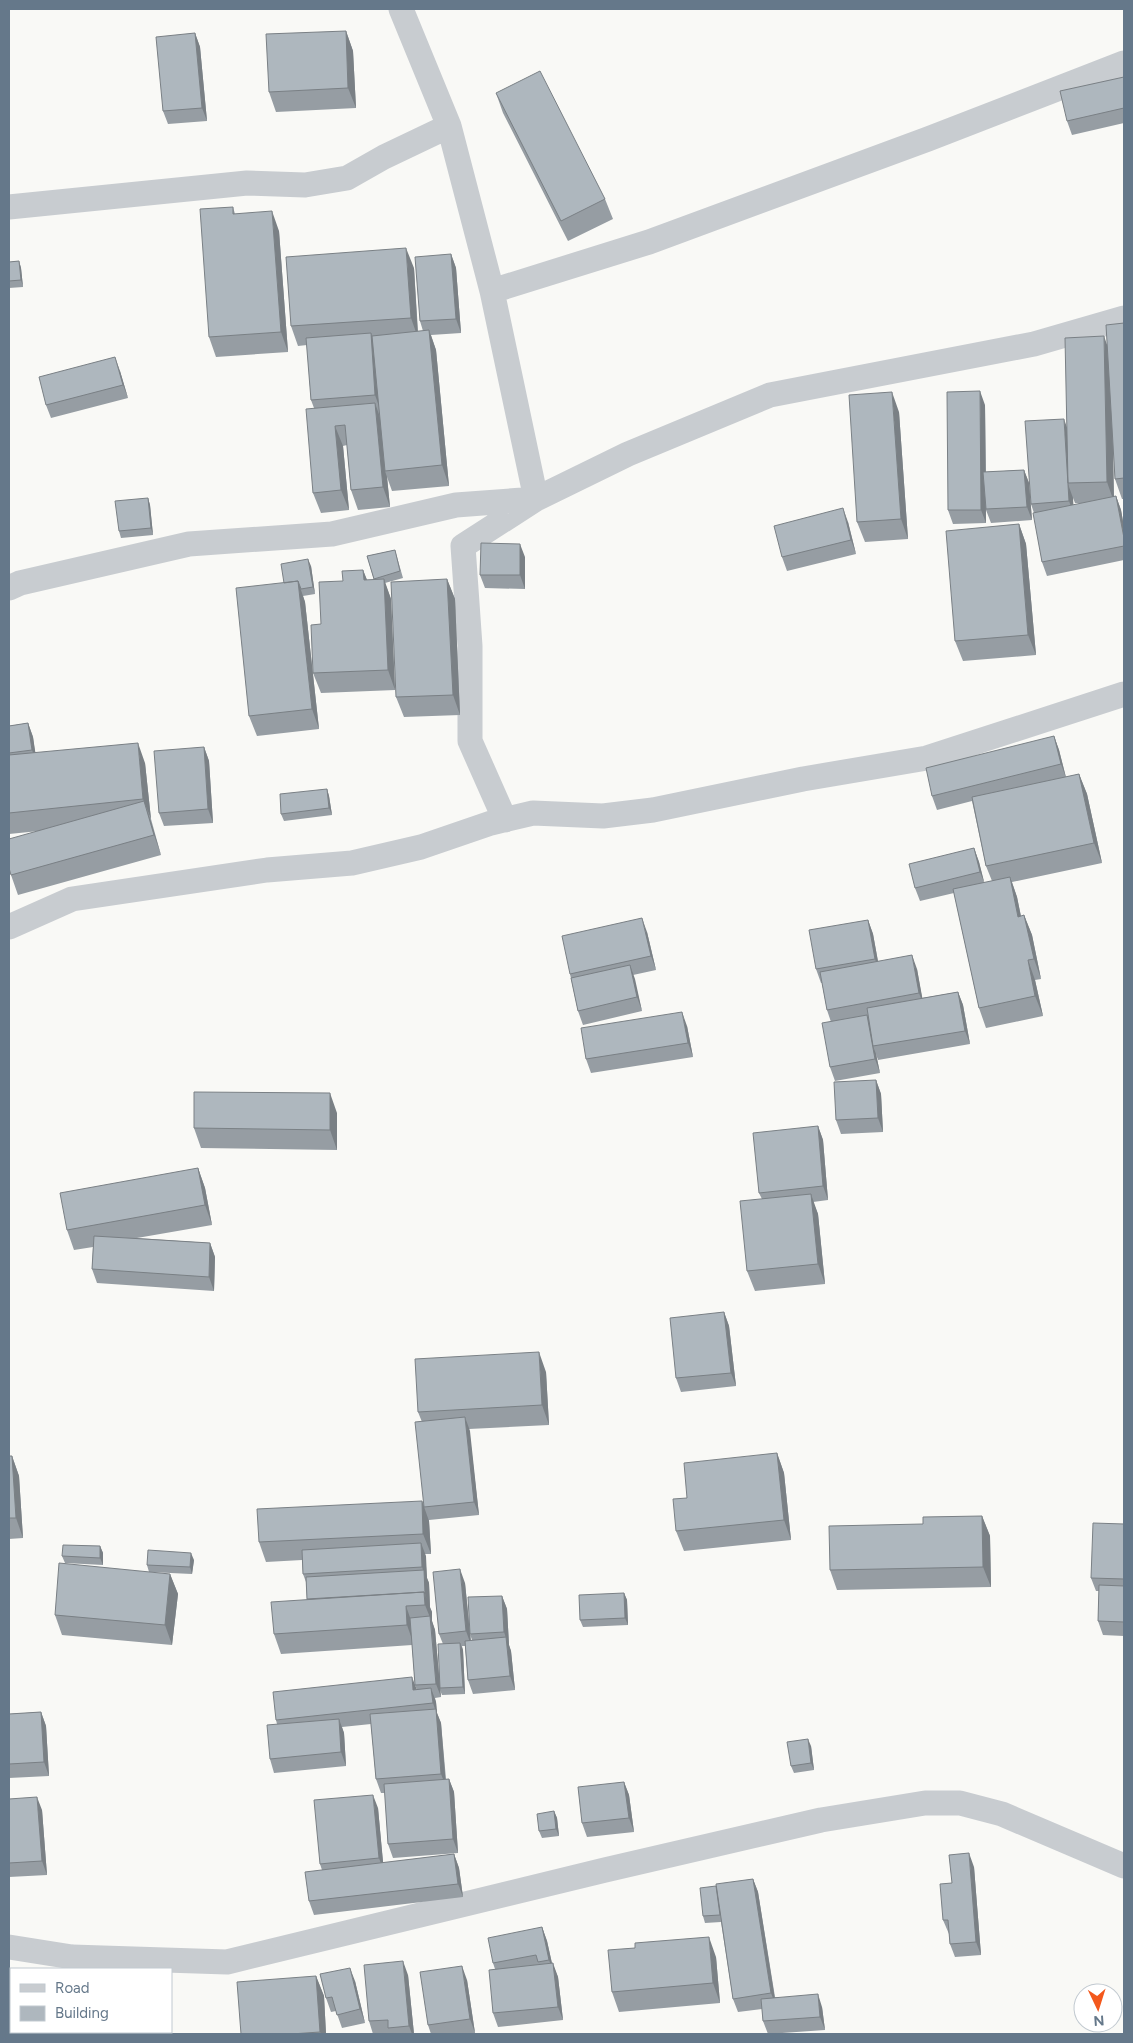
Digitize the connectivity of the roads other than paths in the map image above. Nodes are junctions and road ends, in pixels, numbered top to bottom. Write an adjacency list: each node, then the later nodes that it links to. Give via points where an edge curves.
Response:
1 (401, 9): 3 (street)
2 (1124, 63): 5 (street, via 928,140 658,239)
3 (449, 126): 4 (street, via 347,178 305,185 247,184); 5 (street)
4 (9, 207)
5 (492, 291): 7 (street)
6 (1124, 318): 7 (street, via 1034,344 770,395 628,454)
7 (536, 499): 8 (street, via 456,505 332,534 189,544); 10 (street, via 463,546 470,646 470,741)
8 (9, 588)
9 (1124, 694): 10 (street, via 926,758 653,810 603,816 534,813)
10 (505, 820): 11 (street, via 420,847 352,862 267,870 72,899)
11 (9, 927)
12 (1124, 1866): 13 (street, via 1002,1814 960,1803 925,1803 822,1820 227,1962 72,1957)
13 (9, 1947)

